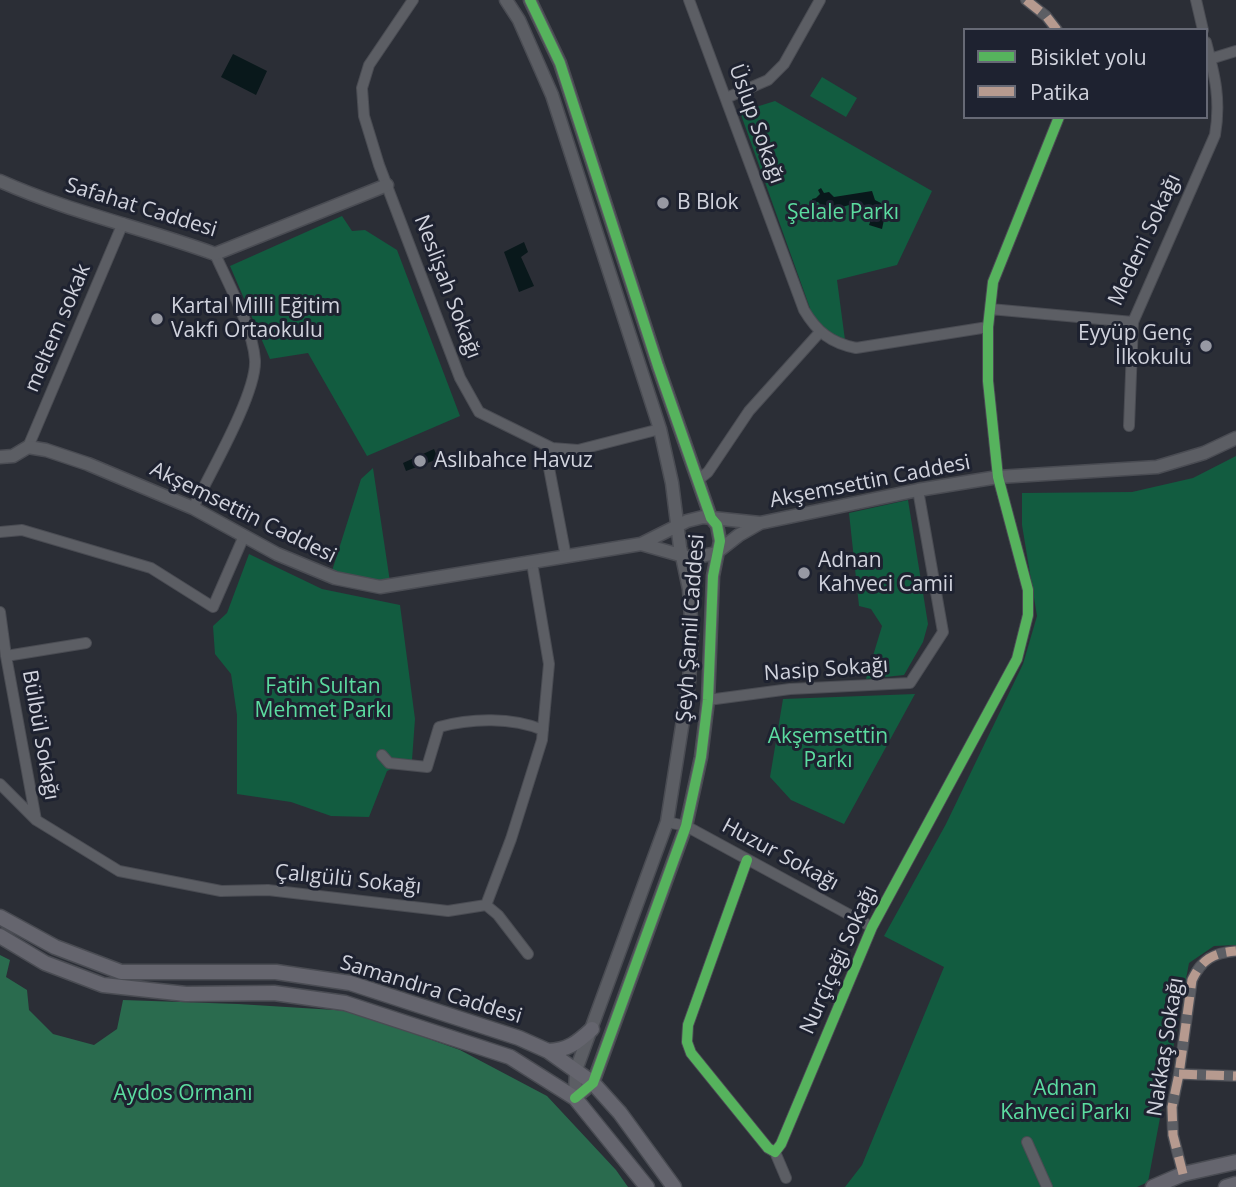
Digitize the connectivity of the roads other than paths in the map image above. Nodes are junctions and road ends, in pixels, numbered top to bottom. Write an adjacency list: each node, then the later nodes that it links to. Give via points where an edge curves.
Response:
1 (413, 0): 16 (street, Neslişah Sokağı, via 369,65 362,88 365,116)
2 (506, 0): 24 (street, Şeyh Şamil Caddesi, via 552,95)
3 (530, 0): 30 (street, Şeyh Şamil Caddesi, via 560,63)
4 (689, 0): 13 (street, Üslup Sokağı)
5 (820, 0): 13 (street, via 784,64 768,80)
6 (1026, 0): 8 (street)
7 (1196, 0): 9 (street)
8 (1055, 28)
9 (1203, 28)
10 (1208, 50): 12 (street, Medeni Sokağı)
11 (1236, 51): 12 (street)
12 (1210, 59): 20 (street, Medeni Sokağı, via 1219,110 1215,135)
13 (726, 98): 22 (street, Üslup Sokağı, via 804,310)
14 (1058, 119): 19 (street, Nurçiçeği Sokağı, via 993,282)
15 (0, 181): 17 (street, Safahat Caddesi)
16 (387, 185): 18 (street, Safahat Caddesi); 27 (street, Neslişah Sokağı, via 460,378 479,412)
17 (123, 223): 18 (street, Safahat Caddesi); 26 (street, meltem sokak)
18 (215, 254): 32 (street, via 255,360 249,389)
19 (990, 309): 20 (street, Medeni Sokağı); 21 (street, Nurçiçeği Sokağı)
20 (1133, 322): 23 (street)
21 (988, 327): 22 (street, via 856,348 840,345); 29 (street, Nurçiçeği Sokağı, via 988,385)
22 (820, 332): 30 (street, via 749,411)
23 (1129, 426)
24 (660, 429): 27 (street, Neslişah Sokağı, via 578,450); 35 (street, Şeyh Şamil Caddesi)
25 (1236, 438): 29 (street, Akşemsettin Caddesi, via 1157,467)
26 (28, 447): 28 (street); 32 (street, Akşemsettin Caddesi, via 88,464)
27 (552, 448): 41 (street, via 549,468)
28 (0, 457)
29 (998, 477): 31 (street, Akşemsettin Caddesi); 56 (street, Nurçiçeği Sokağı, via 1028,590 1028,615 1017,659)
30 (698, 480): 33 (street, Şeyh Şamil Caddesi)
31 (918, 490): 34 (street, Akşemsettin Caddesi); 46 (street, Nasip Sokağı, via 943,632 910,683 790,689)
32 (192, 508): 37 (street, Akşemsettin Caddesi)
33 (711, 518): 34 (street, Akşemsettin Caddesi); 35 (street, Akşemsettin Caddesi); 39 (street, Şeyh Şamil Caddesi, via 719,532)
34 (760, 523): 39 (street, Akşemsettin Caddesi)
35 (678, 526): 38 (street, Akşemsettin Caddesi); 40 (street, Şeyh Şamil Caddesi)
36 (0, 532): 37 (street, via 44,535 151,568 214,607)
37 (244, 536): 42 (street, Akşemsettin Caddesi, via 335,578 380,587)
38 (641, 544): 40 (street, Akşemsettin Caddesi); 41 (street, Akşemsettin Caddesi)
39 (716, 553): 40 (street, Akşemsettin Caddesi); 46 (street, Şeyh Şamil Caddesi)
40 (683, 555): 51 (street, Şeyh Şamil Caddesi, via 692,619 690,682)
41 (566, 557): 42 (street, Akşemsettin Caddesi)
42 (532, 563): 47 (street, via 549,664)
43 (0, 612): 45 (street, Bülbül Sokağı)
44 (86, 643): 45 (street, Bülbül Sokağı)
45 (6, 656): 50 (street, Bülbül Sokağı)
46 (708, 700): 52 (street, Şeyh Şamil Caddesi)
47 (543, 730): 48 (street, via 526,723 453,723 439,727 427,766 389,763); 54 (street)
48 (382, 755)
49 (0, 785): 50 (street, Çalıgülü Sokağı)
50 (36, 820): 54 (street, Çalıgülü Sokağı, via 120,871 221,891 268,890 448,911)
51 (667, 822): 52 (street, Huzur Sokağı); 60 (street, Şeyh Şamil Caddesi)
52 (686, 826): 53 (street, Huzur Sokağı); 65 (street, Şeyh Şamil Caddesi)
53 (747, 860): 56 (street, Huzur Sokağı); 68 (street, via 688,1025 687,1042 691,1053)
54 (486, 905): 59 (street)
55 (0, 917): 61 (main road, Samandıra Caddesi, via 55,947 121,972 276,972 350,983)
56 (872, 927): 68 (street, Nurçiçeği Sokağı)
57 (0, 936): 66 (main road, Samandıra Caddesi, via 46,963 103,985 186,994 274,993 345,1003 510,1057)
58 (1236, 951): 63 (street, Nakkaş Sokağı, via 1208,957 1192,980)
59 (528, 954)
60 (592, 1029): 61 (main road, via 576,1045); 62 (street, Şeyh Şamil Caddesi)
61 (548, 1051): 62 (main road, Samandıra Caddesi)
62 (576, 1070): 65 (main road, Samandıra Caddesi); 66 (street, Şeyh Şamil Caddesi)
63 (1179, 1074): 64 (street); 70 (street, Nakkaş Sokağı, via 1172,1107 1173,1135)
64 (1236, 1076)
65 (593, 1083): 66 (street); 74 (main road, Samandıra Caddesi)
66 (575, 1098): 73 (main road, Samandıra Caddesi)
67 (1027, 1142): 75 (street)
68 (775, 1152): 71 (street)
69 (1236, 1163): 70 (main road)
70 (1183, 1174): 76 (main road)
71 (786, 1178)
72 (1236, 1184): 77 (main road)
73 (647, 1187)
74 (674, 1187)
75 (1047, 1187)
76 (1153, 1187)
77 (1226, 1187)

